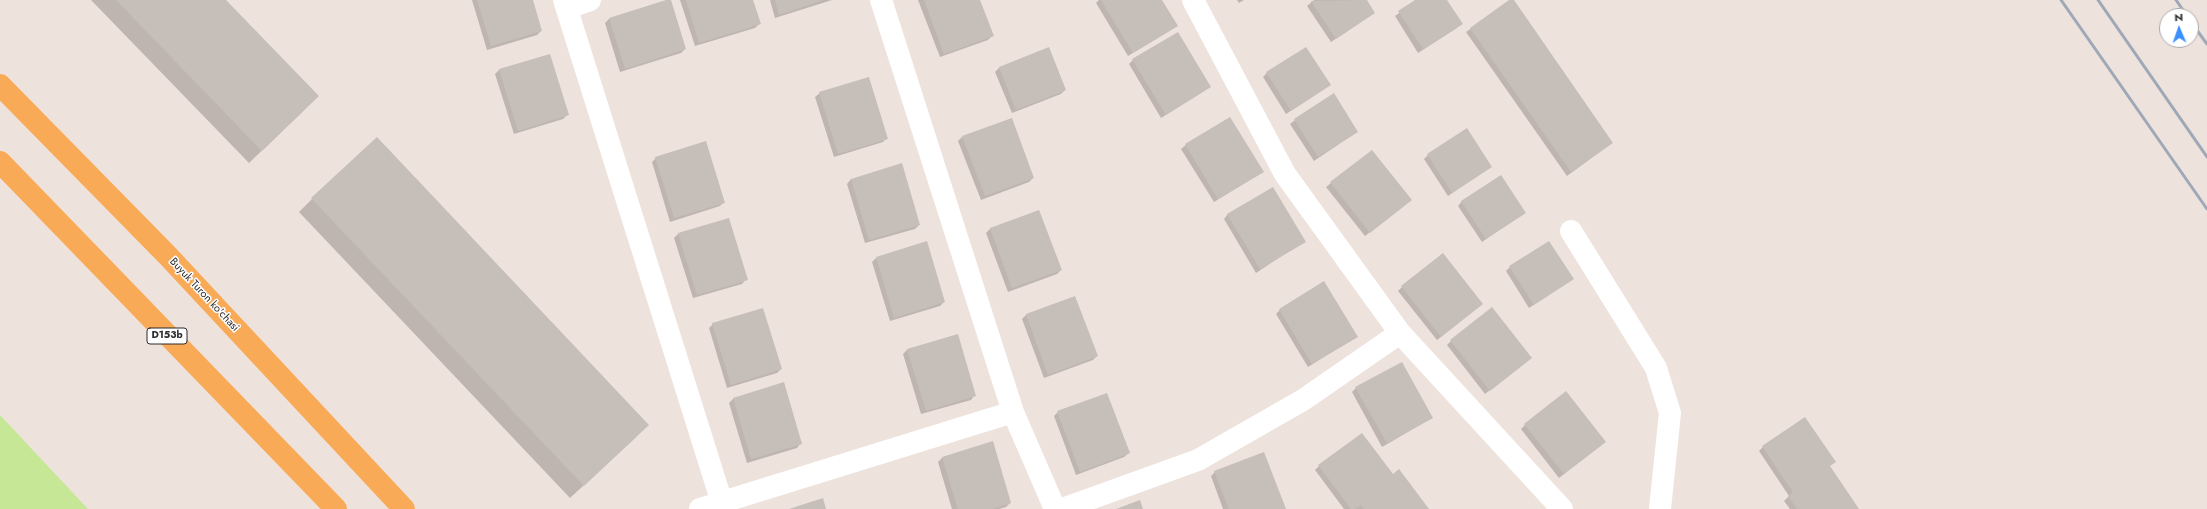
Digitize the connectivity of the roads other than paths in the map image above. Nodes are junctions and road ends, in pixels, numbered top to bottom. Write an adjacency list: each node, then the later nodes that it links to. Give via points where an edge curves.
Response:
1 (590, 0): 4 (street)
2 (881, 0): 9 (street)
3 (1193, 0): 8 (street, via 1286,174)
4 (566, 4): 10 (street)
5 (0, 85): 12 (main road, Buyuk Turon ko'chasi, via 168,256)
6 (0, 162): 11 (main road, D153b)
7 (1571, 231): 17 (street, via 1656,368 1670,413)
8 (1400, 333): 15 (street, via 1303,400 1198,460); 16 (street)
9 (1014, 412): 10 (street); 14 (street)
10 (723, 506): 13 (street)
11 (336, 509)
12 (404, 509)
13 (700, 509)
14 (1055, 509)
15 (1062, 509)
16 (1562, 509)
17 (1660, 509)

